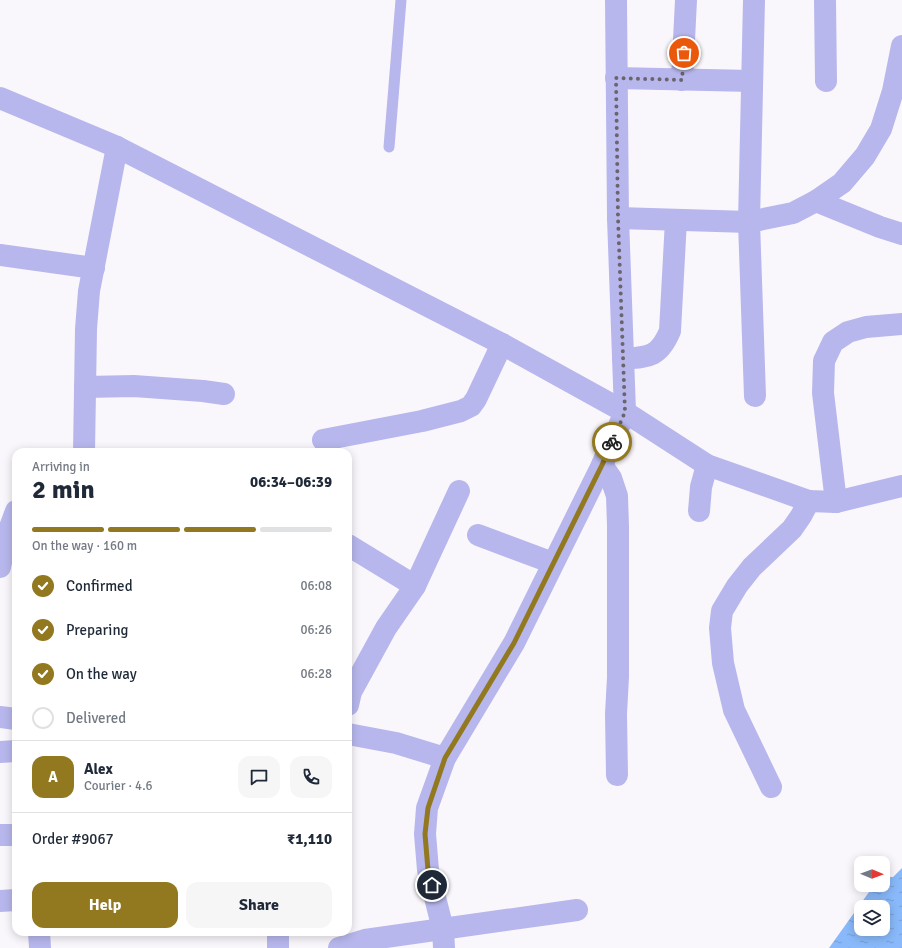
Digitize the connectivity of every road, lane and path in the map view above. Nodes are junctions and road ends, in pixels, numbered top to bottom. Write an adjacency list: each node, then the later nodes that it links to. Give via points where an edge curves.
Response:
1 (401, 0): 13 (lane)
2 (616, 0): 7 (street)
3 (686, 0): 8 (street)
4 (754, 0): 9 (street)
5 (825, 0): 10 (street)
6 (902, 46): 14 (street, via 893,91 880,129 865,156 842,182)
7 (616, 78): 8 (street); 15 (street)
8 (682, 80): 9 (street)
9 (752, 81): 17 (street)
10 (826, 81)
11 (0, 98): 12 (street)
12 (117, 147): 20 (street); 22 (street)
13 (389, 147)
14 (816, 201): 17 (street, via 793,213); 18 (street, via 880,228)
15 (618, 218): 16 (street); 23 (street)
16 (676, 220): 17 (street); 23 (street, via 670,331 665,342 654,354)
17 (749, 222): 26 (street)
18 (902, 234)
19 (0, 255): 20 (street)
20 (94, 268): 24 (street, via 86,329)
21 (902, 324): 35 (street, via 848,332 833,342 824,361 823,393)
22 (502, 344): 27 (street); 28 (street, via 471,406 422,421)
23 (623, 359): 27 (street)
24 (85, 387): 25 (street, via 134,386); 29 (street)
25 (224, 394)
26 (755, 396)
27 (625, 412): 30 (street); 31 (street)
28 (324, 440)
29 (84, 448)
30 (602, 465): 40 (street); 50 (street, via 611,478 617,496)
31 (707, 465): 34 (street); 36 (street, via 701,487)
32 (902, 486): 35 (street)
33 (459, 491): 42 (street)
34 (809, 501): 35 (street); 51 (street, via 792,529 752,567 722,611 722,663 734,710)
35 (836, 502)
36 (699, 511)
37 (12, 522): 41 (street)
38 (478, 535): 40 (street)
39 (352, 547): 42 (street)
40 (553, 563): 49 (street, via 514,643)
41 (0, 567)
42 (415, 586): 43 (street, via 376,644)
43 (352, 690)
44 (0, 717): 45 (street)
45 (12, 718)
46 (352, 735): 49 (street, via 396,743)
47 (12, 751): 48 (street)
48 (0, 752)
49 (445, 758): 59 (street, via 428,808 425,834 428,870)
50 (617, 775)
51 (771, 786)
52 (0, 835): 53 (street)
53 (12, 835)
54 (12, 900): 55 (street)
55 (0, 901)
56 (577, 910): 59 (street)
57 (40, 936): 60 (street)
58 (278, 936): 61 (street)
59 (443, 939): 62 (street, via 365,940)
60 (40, 948)
61 (278, 948)
62 (339, 948)

